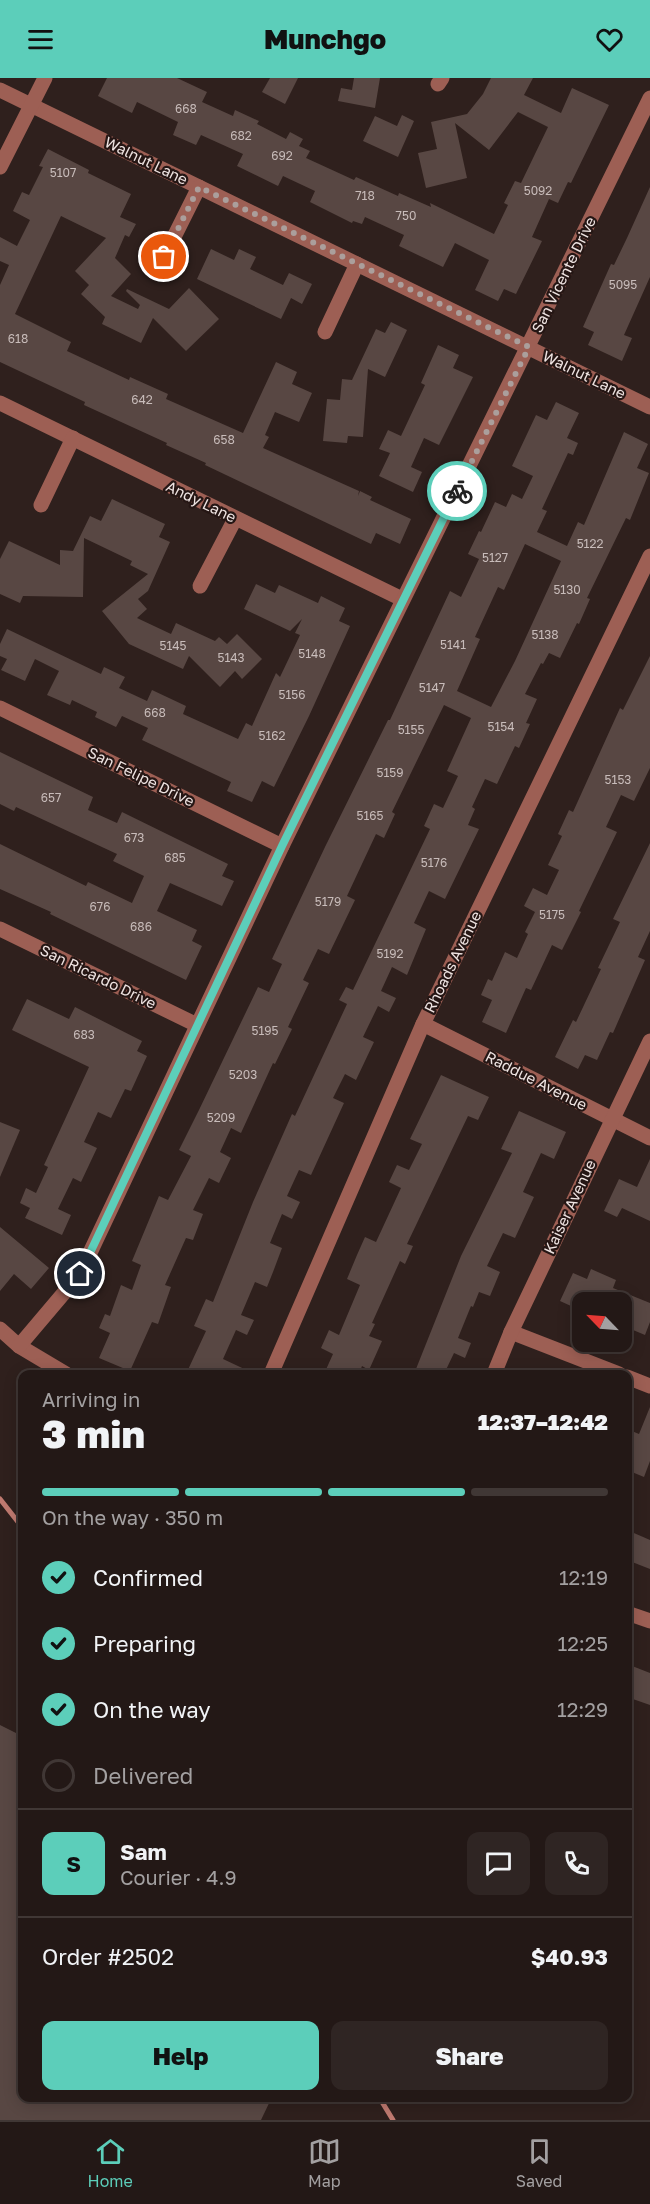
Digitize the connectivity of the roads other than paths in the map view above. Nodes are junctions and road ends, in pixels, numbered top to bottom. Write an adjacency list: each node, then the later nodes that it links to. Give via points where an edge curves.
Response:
1 (45, 78): 4 (street)
2 (0, 90): 4 (street, Walnut Lane)
3 (650, 98): 10 (street, San Vicente Drive)
4 (31, 105): 5 (street); 6 (street, Walnut Lane)
5 (0, 166)
6 (199, 187): 7 (street); 8 (street, Walnut Lane)
7 (164, 257)
8 (357, 264): 9 (street); 10 (street, Walnut Lane)
9 (326, 332)
10 (529, 347): 12 (street, Walnut Lane); 18 (street, San Vicente Drive)
11 (0, 403): 13 (street, Andy Lane)
12 (650, 407)
13 (73, 438): 14 (street); 15 (street, Andy Lane)
14 (41, 505)
15 (235, 519): 17 (street); 18 (street, Andy Lane)
16 (650, 556): 22 (street, Rhoads Avenue)
17 (200, 586)
18 (402, 599): 20 (street, San Vicente Drive)
19 (0, 708): 20 (street, San Felipe Drive)
20 (282, 846): 23 (street, San Vicente Drive)
21 (0, 929): 23 (street, San Ricardo Drive)
22 (423, 1024): 25 (street, Raddue Avenue); 31 (street, Rhoads Avenue)
23 (197, 1025): 29 (street, San Vicente Drive, via 80,1274)
24 (650, 1041): 25 (street, Kaiser Avenue)
25 (611, 1119): 26 (street, Raddue Avenue); 28 (street, Kaiser Avenue)
26 (650, 1138)
27 (0, 1329): 29 (street)
28 (511, 1332): 32 (street, Kaiser Avenue); 33 (street)
29 (19, 1346): 30 (street)
30 (59, 1370)
31 (273, 1370)
32 (496, 1370)
33 (609, 1370)
34 (632, 1379): 35 (street)
35 (650, 1386)
36 (632, 1615): 37 (street)
37 (650, 1621)

